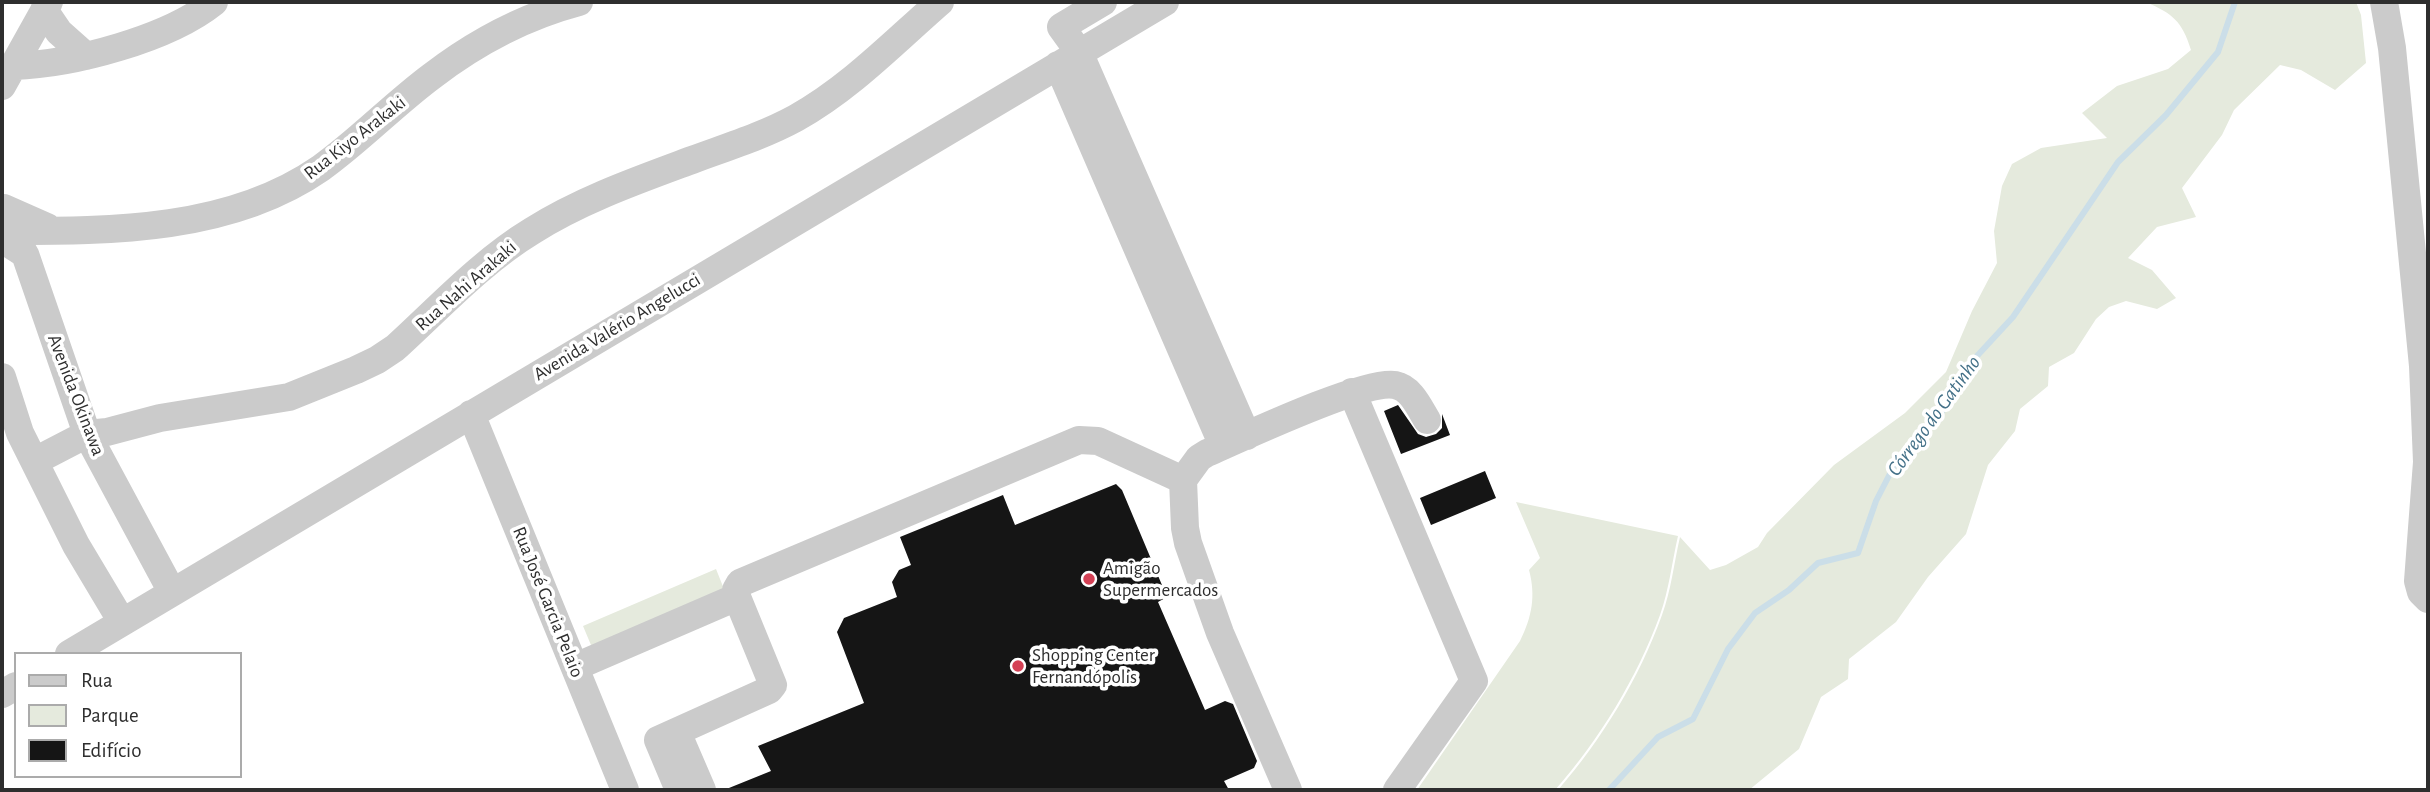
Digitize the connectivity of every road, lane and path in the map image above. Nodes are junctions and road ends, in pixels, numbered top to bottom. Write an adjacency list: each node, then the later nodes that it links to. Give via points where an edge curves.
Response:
1 (214, 2): 8 (street, via 130,43)
2 (579, 2): 12 (street, Rua Kiyo Arakaki, via 479,44 434,74 330,162 279,192 215,214 151,225)
3 (940, 2): 19 (street, Rua Nahi Arakaki, via 885,53 796,118 584,203 531,231 497,254 377,360 289,397)
4 (1103, 2): 9 (street, via 1061,27)
5 (1165, 2): 9 (street, Avenida Valério Angelucci)
6 (2384, 2): 25 (street, via 2423,366 2427,462 2418,581)
7 (47, 6): 8 (street, via 59,32); 10 (street)
8 (86, 56): 10 (street)
9 (1068, 59): 17 (street, Avenida Valério Angelucci); 20 (street)
10 (8, 76)
11 (2, 215): 12 (street)
12 (64, 231): 14 (street)
13 (2, 239): 14 (street, Avenida Okinawa, via 25,254)
14 (29, 266): 19 (street, Avenida Okinawa)
15 (2, 377): 21 (street, via 20,433)
16 (1352, 393): 18 (street, via 1380,384 1397,385 1406,390); 20 (street); 34 (street, via 1474,681)
17 (471, 414): 23 (street, Avenida Valério Angelucci); 28 (street, Rua José Garcia Pelaio)
18 (1427, 420)
19 (87, 434): 21 (street, Rua Nahi Arakaki); 23 (street, Avenida Okinawa)
20 (1235, 441): 22 (street, via 1199,458)
21 (35, 461): 26 (street, via 76,545)
22 (1183, 480): 24 (street, via 1098,441 1079,440 740,583); 33 (street, via 1185,528 1192,554 1220,633)
23 (172, 592): 26 (street, Avenida Valério Angelucci)
24 (737, 597): 28 (street); 29 (street, via 772,687)
25 (2428, 599)
26 (122, 622): 27 (street, Avenida Valério Angelucci)
27 (72, 652)
28 (575, 667): 30 (street, Rua José Garcia Pelaio)
29 (677, 732): 31 (street, via 658,740); 32 (street)
30 (625, 790)
31 (679, 790)
32 (702, 790)
33 (1288, 790)
34 (1397, 790)

